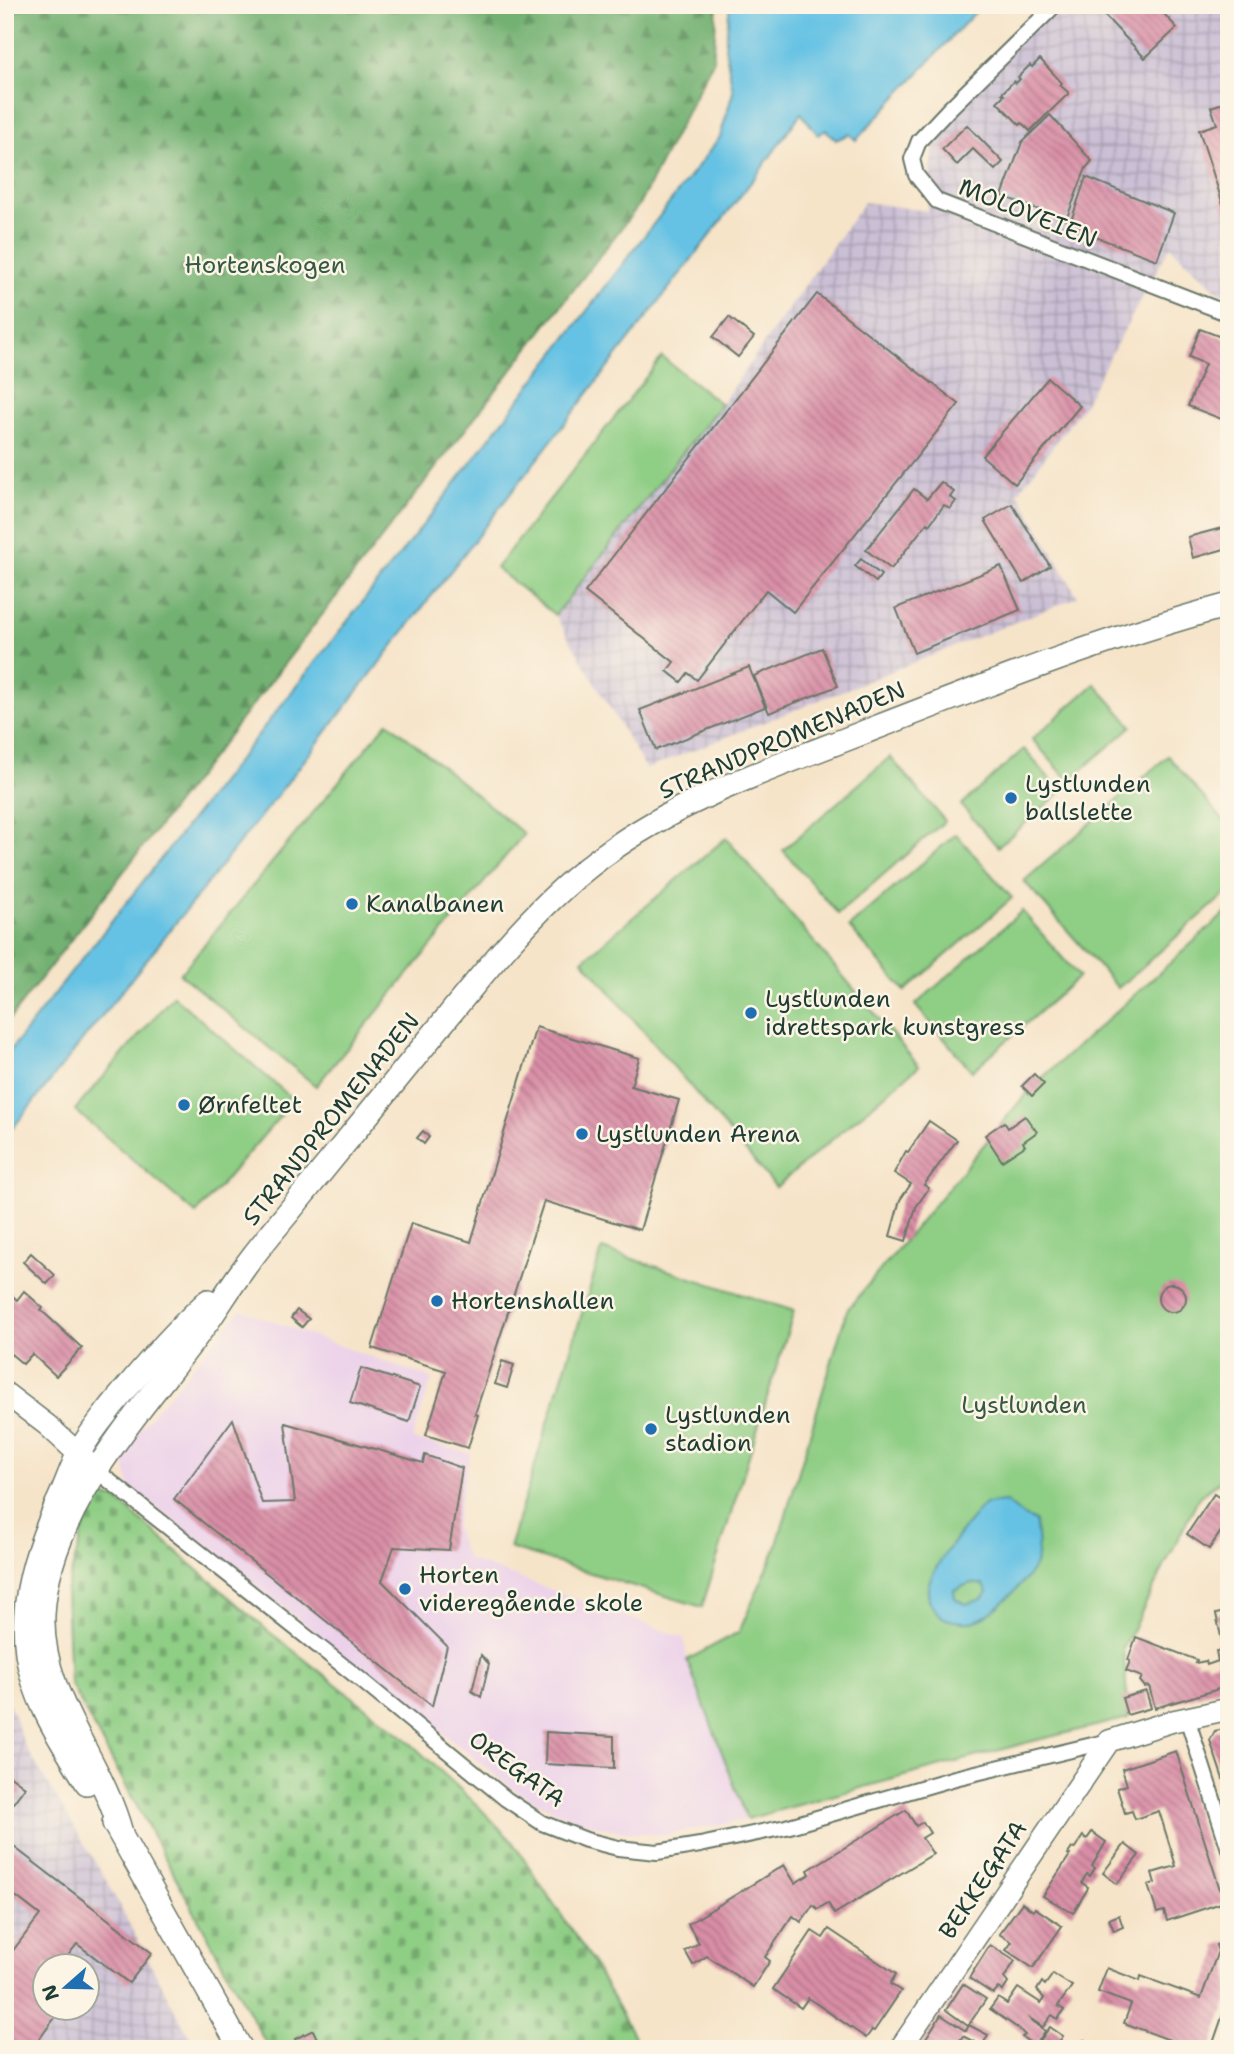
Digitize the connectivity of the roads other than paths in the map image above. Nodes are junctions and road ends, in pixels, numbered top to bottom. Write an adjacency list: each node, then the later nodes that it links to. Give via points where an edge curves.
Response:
1 (1055, 5): 2 (street, MOLOVEIEN, via 919,141 912,159 916,175 937,201)
2 (1229, 314)
3 (1229, 606): 4 (main road, STRANDPROMENADEN, via 1108,641 930,706 689,803 631,836 582,871 522,930)
4 (244, 1268): 6 (main road, STRANDPROMENADEN, via 156,1355); 7 (main road, STRANDPROMENADEN)
5 (5, 1393): 6 (main road, OREGATA)
6 (78, 1454): 7 (main road, OREGATA); 11 (main road, STRANDPROMENADEN, via 35,1560 26,1600 27,1653 51,1724)
7 (97, 1471): 10 (street, OREGATA, via 506,1800 542,1823 586,1840 657,1852 700,1845 786,1827 955,1778); 11 (main road, STRANDPROMENADEN, via 52,1563 43,1619 54,1685 108,1795)
8 (1229, 1709): 9 (main road)
9 (1187, 1718): 10 (main road); 12 (street)
10 (1109, 1741): 14 (main road, BEKKEGATA)
11 (121, 1833): 13 (main road, STRANDPROMENADEN)
12 (1229, 1849)
13 (241, 2049)
14 (900, 2049)

